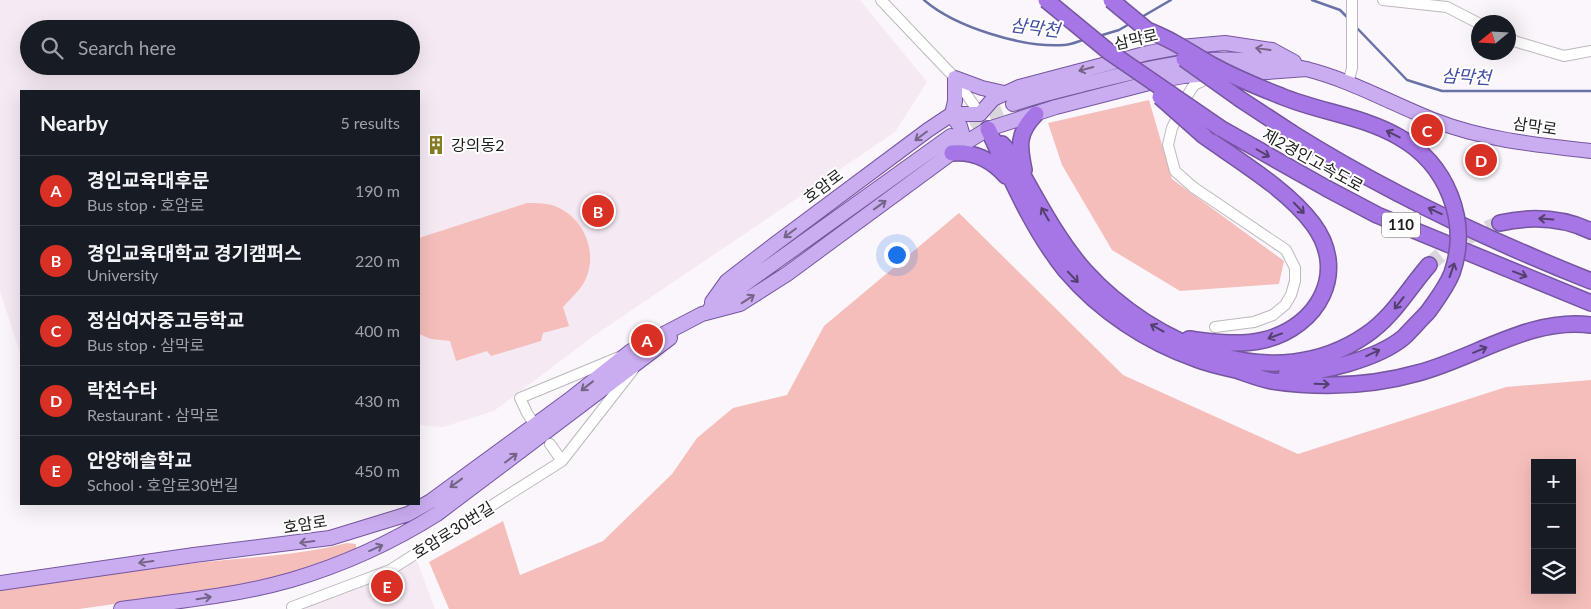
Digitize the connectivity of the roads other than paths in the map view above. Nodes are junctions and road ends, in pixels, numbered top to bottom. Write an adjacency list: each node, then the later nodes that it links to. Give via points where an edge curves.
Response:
1 (881, 0): 13 (street)
2 (1046, 0): 9 (highway, 제2경인고속도로 / 110, bridge)
3 (1111, 0): 7 (highway, 제2경인고속도로 / 110, bridge)
4 (1383, 0): 6 (street, via 1447,7)
5 (1352, 4): 14 (street, via 1352,68)
6 (1471, 19)
7 (1145, 30): 31 (highway, 제2경인고속도로 / 110, one-way to 7, bridge, via 1428,208 1320,150 1240,99); 38 (highway, one-way to 7, bridge, via 1286,375 1321,370 1352,362 1403,338 1428,312 1451,274 1455,261 1457,215 1442,177 1411,145 1387,131 1281,96 1213,66 1172,41)
8 (1516, 42): 10 (street, via 1564,56)
9 (1108, 51): 32 (highway, 제2경인고속도로 / 110, one-way to 32, bridge, via 1220,128 1326,188 1378,215); 36 (highway, one-way to 36, bridge, via 1204,136 1299,206 1314,225 1328,258 1324,294 1316,308 1285,332 1242,343)
10 (1591, 51)
11 (1307, 69): 12 (main road, 삼막로); 14 (main road, 삼막로); 15 (main road, 삼막로, one-way to 15, via 1272,50 1225,43 1148,53); 17 (main road, 삼막로, via 1270,61 1226,58 1182,62)
12 (1221, 73): 19 (main road, 삼막로, via 1157,81); 35 (street, via 1194,85 1172,128 1168,145 1176,171 1193,187 1286,250 1295,268 1295,281 1291,296 1273,315 1254,322)
13 (954, 78): 16 (main road); 18 (street); 20 (main road, via 955,101)
14 (1348, 84): 25 (main road, 삼막로, via 1436,121 1512,142)
15 (1019, 87): 16 (main road, 삼막로); 21 (main road, via 1010,100 1010,108)
16 (1004, 93): 18 (main road, 삼막로, via 993,99)
17 (1013, 104)
18 (980, 114): 20 (main road); 22 (main road)
19 (1036, 114): 21 (main road, 삼막로); 27 (highway, via 1027,123 1021,138)
20 (951, 115): 24 (main road, via 960,126); 33 (main road, 호암로, one-way to 33, via 727,281)
21 (1017, 120): 22 (main road, 삼막로)
22 (988, 129): 24 (main road, 호암로); 27 (highway, via 1010,153)
23 (951, 136): 33 (main road, 호암로)
24 (965, 143): 26 (main road, 호암로)
25 (1591, 151)
26 (952, 153): 27 (highway, via 968,153 989,161); 33 (main road, 호암로, one-way to 26, via 740,304 787,274)
27 (1020, 184): 36 (highway, one-way to 27, via 1134,314 1100,287 1071,254); 38 (highway, one-way to 38, via 1036,226 1053,254 1068,273 1107,309 1176,351)
28 (1500, 223): 29 (highway, one-way to 28, via 1551,219 1518,219)
29 (1591, 231)
30 (1429, 265): 36 (highway, one-way to 36, via 1391,314 1375,328 1347,346 1313,359 1260,364 1226,358)
31 (1591, 282)
32 (1591, 303)
33 (702, 314): 37 (main road, 호암로)
34 (1591, 325): 38 (highway, one-way to 34, via 1271,381 1335,385 1377,382 1438,367 1532,331 1572,324)
35 (1215, 327)
36 (1176, 338)
37 (636, 356): 39 (street, via 520,398); 41 (street, 호암로30번길); 42 (main road, 호암로, one-way to 42, via 569,400 439,496 408,514 330,538); 44 (main road, 호암로, one-way to 37, via 241,592 290,580 333,566 412,530 437,514)
38 (1240, 372)
39 (531, 419)
40 (550, 444): 41 (street)
41 (562, 461): 43 (street, 호암로30번길, via 390,570)
42 (0, 583)
43 (292, 607)
44 (121, 609)

